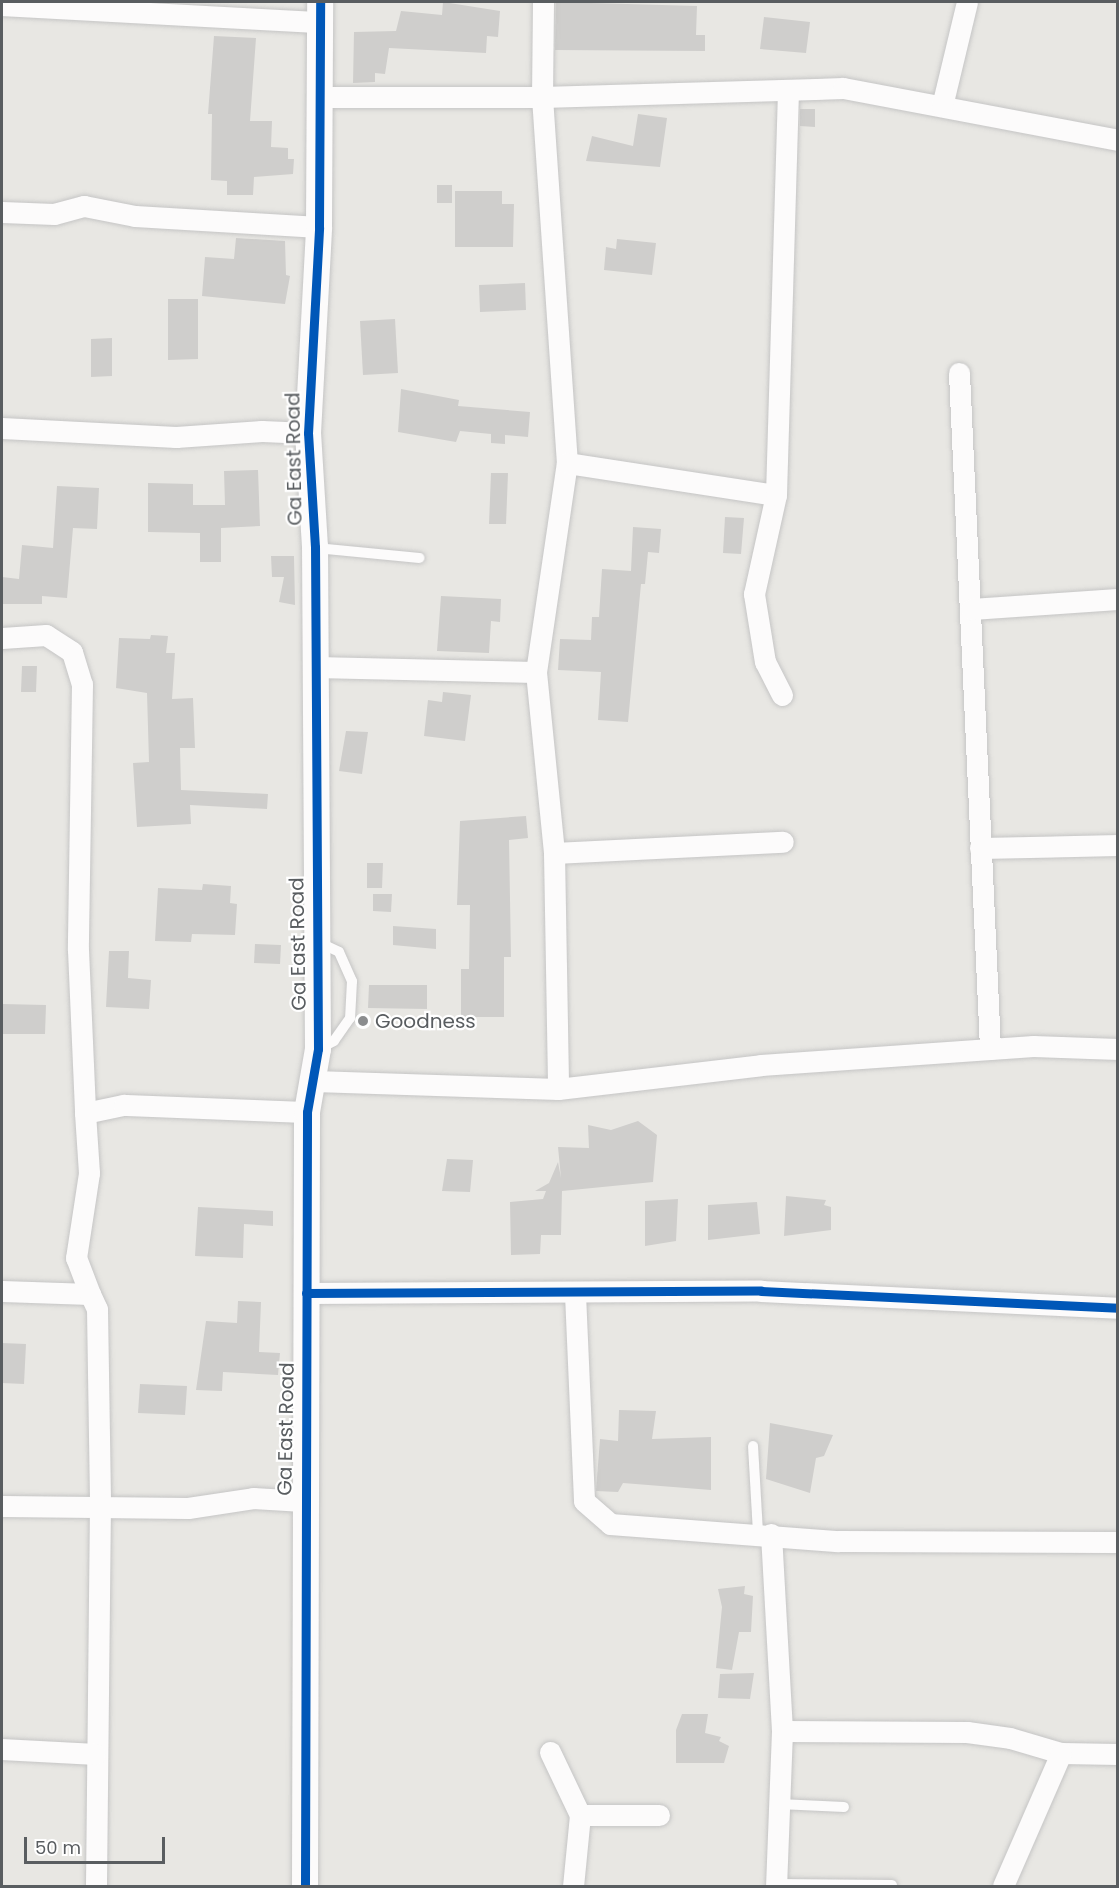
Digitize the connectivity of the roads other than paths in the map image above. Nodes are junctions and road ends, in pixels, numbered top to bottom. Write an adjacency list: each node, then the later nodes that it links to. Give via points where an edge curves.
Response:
1 (543, 2): 7 (street)
2 (967, 2): 8 (street)
3 (2, 5): 4 (street)
4 (320, 12): 6 (street, Ga East Road)
5 (788, 93): 7 (street); 8 (street, via 843,88); 16 (street)
6 (322, 97): 7 (street); 11 (street, Ga East Road)
7 (542, 97): 15 (street)
8 (942, 106): 9 (street)
9 (1118, 140)
10 (2, 212): 11 (street, via 54,214 84,206 135,216)
11 (319, 227): 14 (street, Ga East Road)
12 (959, 373): 20 (street)
13 (2, 428): 14 (street, via 165,437)
14 (308, 433): 17 (street, Ga East Road)
15 (567, 463): 16 (street); 23 (street)
16 (776, 495): 24 (street, via 754,594 765,662)
17 (315, 548): 18 (lane); 22 (street, Ga East Road)
18 (420, 558)
19 (1118, 599): 20 (street)
20 (971, 609): 27 (street)
21 (2, 638): 36 (street, via 46,635 72,652 82,684 78,950)
22 (315, 667): 23 (street); 29 (street, Ga East Road)
23 (536, 672): 28 (street)
24 (782, 695)
25 (783, 842): 28 (street)
26 (1118, 845): 27 (street)
27 (980, 848): 31 (street)
28 (554, 853): 34 (street)
29 (315, 940): 30 (street, Ga East Road); 30 (lane, via 339,952 352,981 350,1018 334,1041)
30 (318, 1049): 33 (street, Ga East Road)
31 (990, 1049): 32 (street); 34 (street, via 761,1065)
32 (1118, 1049)
33 (314, 1081): 34 (street); 35 (street, Ga East Road)
34 (558, 1089)
35 (307, 1112): 36 (street, via 124,1105); 38 (street, Ga East Road)
36 (85, 1113): 39 (street, via 89,1173 76,1258)
37 (2, 1291): 39 (street)
38 (306, 1293): 40 (street); 43 (street, Ga East Road)
39 (90, 1294): 44 (street, via 97,1309)
40 (575, 1294): 41 (street, via 761,1291); 46 (street, via 584,1501 610,1524)
41 (1118, 1308)
42 (753, 1446): 46 (lane)
43 (303, 1501): 44 (street, via 253,1498 188,1508); 61 (street, Ga East Road)
44 (100, 1503): 45 (street); 52 (street)
45 (2, 1506)
46 (764, 1533): 47 (street, via 838,1541); 48 (street)
47 (1118, 1542)
48 (782, 1731): 51 (street, via 968,1732 1010,1738); 54 (street)
49 (2, 1749): 52 (street)
50 (550, 1752): 56 (street)
51 (1061, 1753): 53 (street); 63 (street)
52 (95, 1754): 60 (street)
53 (1118, 1754)
54 (779, 1804): 55 (lane); 59 (street)
55 (844, 1807)
56 (580, 1815): 57 (street); 62 (street)
57 (659, 1815)
58 (892, 1885): 59 (lane)
59 (776, 1886)
60 (96, 1887)
61 (305, 1887)
62 (573, 1887)
63 (1003, 1887)

